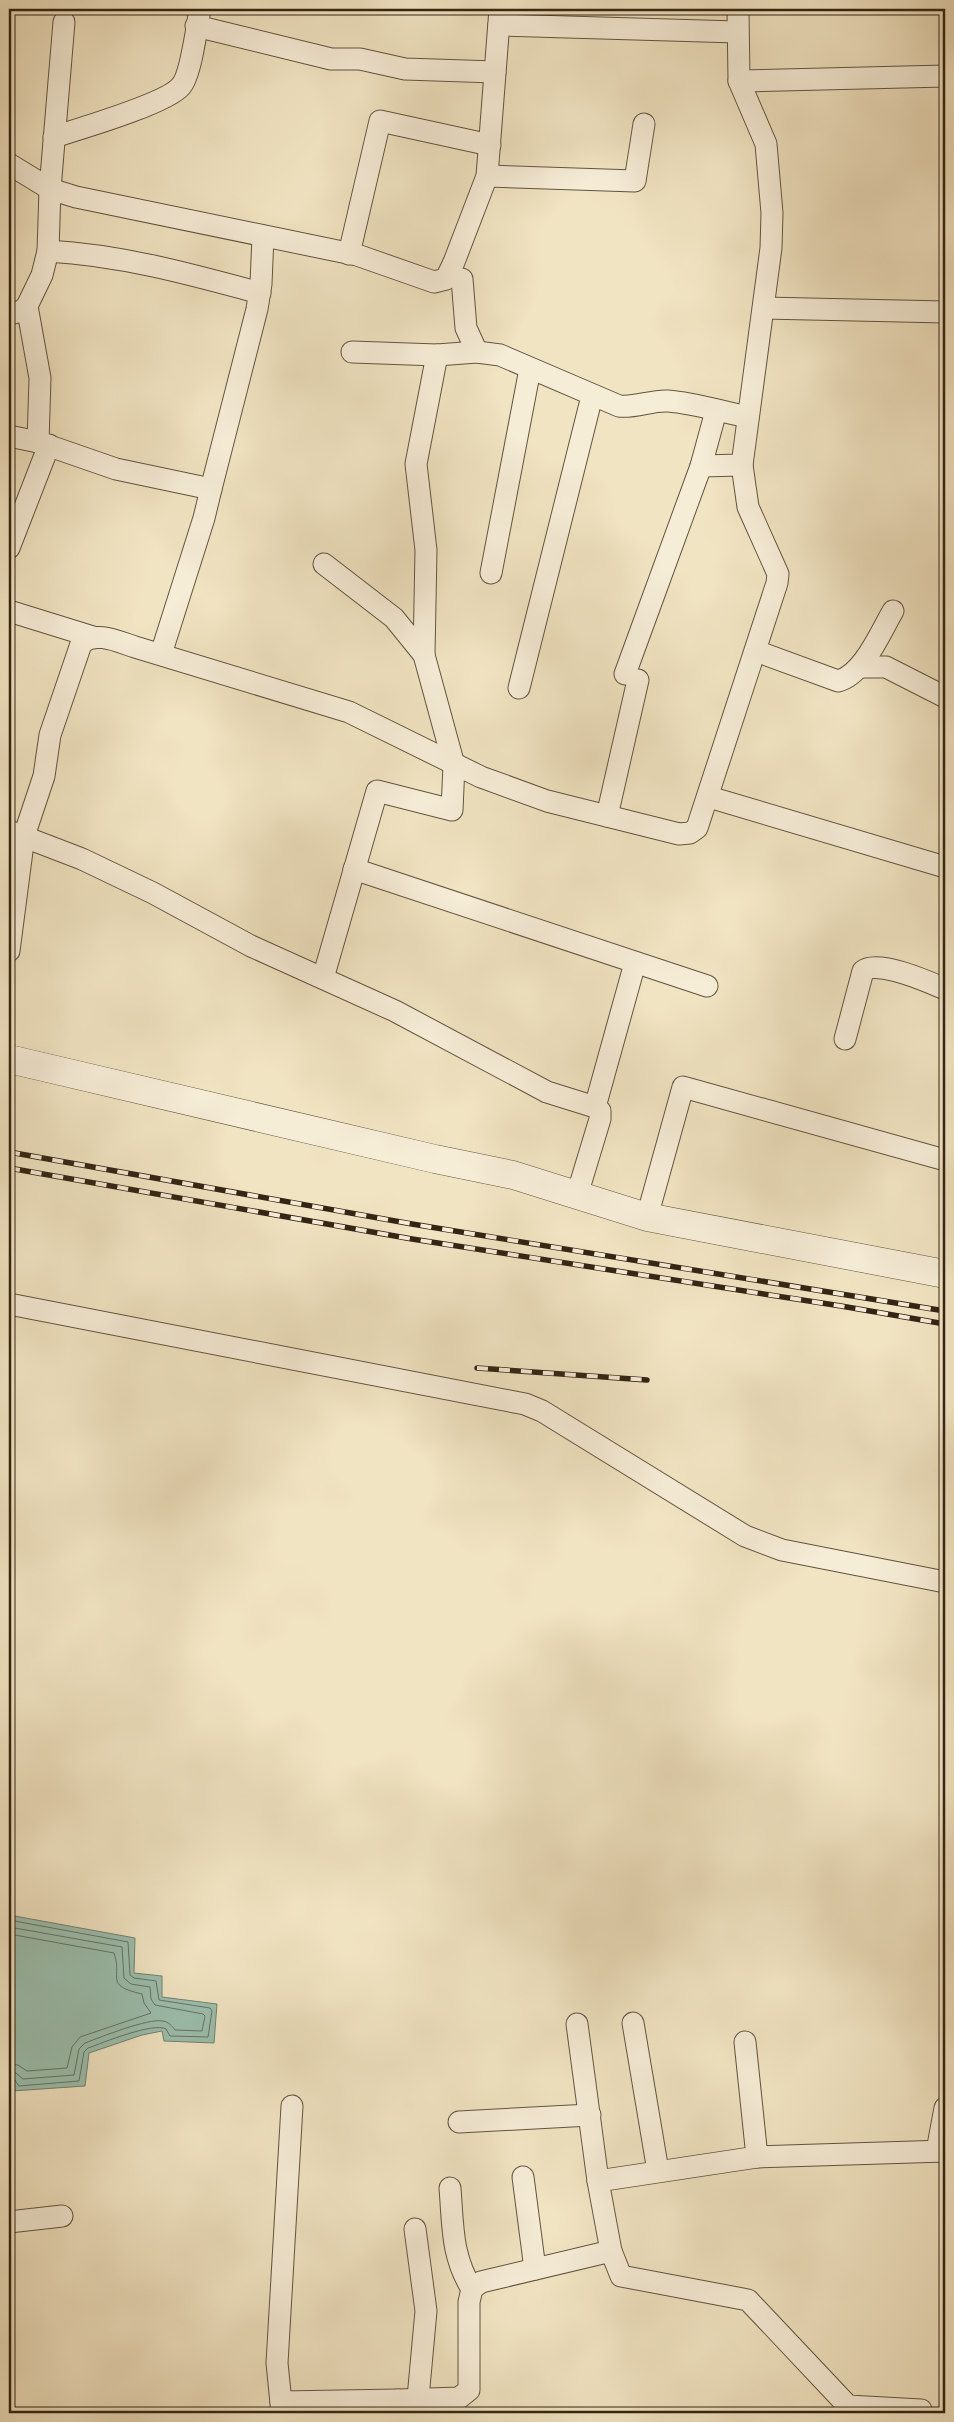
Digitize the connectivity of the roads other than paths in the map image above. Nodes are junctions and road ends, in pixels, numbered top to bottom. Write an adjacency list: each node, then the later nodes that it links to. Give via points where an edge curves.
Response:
1 (738, 9): 5 (street)
2 (198, 17): 6 (street, via 319,57 360,60 404,69); 10 (street, via 182,86 160,100)
3 (500, 17): 5 (street); 6 (street)
4 (64, 22): 10 (street)
5 (737, 32): 8 (street)
6 (495, 72): 11 (street)
7 (945, 76): 8 (street)
8 (739, 81): 20 (street, via 766,144 768,160 772,213)
9 (644, 124): 13 (street, via 635,181)
10 (54, 137): 14 (street)
11 (490, 145): 13 (street); 17 (street, via 380,121)
12 (9, 164): 14 (street)
13 (487, 176): 17 (street, via 446,279 434,282)
14 (50, 189): 15 (street); 16 (street)
15 (262, 236): 17 (street); 19 (street)
16 (48, 251): 19 (street, via 105,256 168,268); 21 (street, via 44,269)
17 (349, 254)
18 (462, 279): 24 (street, via 466,328)
19 (260, 293): 34 (street)
20 (764, 308): 22 (street); 29 (street)
21 (18, 310): 31 (street, via 40,378)
22 (945, 312)
23 (352, 352): 25 (street)
24 (477, 352): 25 (street); 26 (street, via 500,355)
25 (437, 355): 43 (street, via 416,464 426,550)
26 (530, 369): 27 (street); 37 (street)
27 (592, 396): 28 (street, via 619,406 669,401); 45 (street)
28 (716, 411): 29 (street); 33 (street)
29 (748, 417): 32 (street)
30 (9, 436): 31 (street)
31 (44, 443): 34 (street, via 116,469); 35 (street)
32 (742, 465): 33 (street); 41 (street, via 748,507 778,574)
33 (701, 466): 49 (street, via 632,677)
34 (211, 489): 42 (street)
35 (9, 548)
36 (324, 564): 43 (street, via 394,618)
37 (491, 573)
38 (9, 611): 40 (street)
39 (893, 611): 44 (street)
40 (93, 637): 42 (street); 50 (street, via 81,644 50,735 42,782)
41 (756, 651): 44 (street, via 838,681 848,678); 48 (street)
42 (160, 654): 47 (street, via 349,712)
43 (424, 655): 47 (street)
44 (860, 667): 46 (street, via 886,667)
45 (519, 688)
46 (945, 697)
47 (454, 765): 49 (street, via 547,800); 52 (street, via 452,810 376,791)
48 (709, 797): 49 (street, via 697,828 690,833 679,834); 51 (street)
49 (607, 816)
50 (17, 834): 53 (street); 55 (street, via 82,859 154,893 251,946)
51 (945, 867)
52 (354, 869): 54 (street); 55 (street)
53 (9, 951)
54 (635, 963): 56 (street); 60 (street)
55 (323, 978): 60 (street, via 395,1011 547,1092)
56 (707, 986)
57 (945, 989): 58 (street, via 876,966 868,967 863,971)
58 (845, 1039)
59 (9, 1059): 62 (street, via 513,1175)
60 (595, 1107): 62 (street, via 600,1111 600,1119)
61 (945, 1160): 63 (street, via 683,1087)
62 (577, 1195): 63 (street)
63 (647, 1217): 64 (street)
64 (945, 1274)
65 (9, 1304): 66 (street, via 525,1404 542,1411 745,1536 782,1550)
66 (945, 1582)
67 (633, 2023): 76 (street)
68 (577, 2024): 72 (street)
69 (745, 2042): 75 (street)
70 (292, 2106): 87 (street, via 277,2363)
71 (945, 2108): 74 (street)
72 (590, 2115): 73 (street); 78 (street)
73 (458, 2122)
74 (941, 2151): 75 (street)
75 (757, 2157): 76 (street)
76 (658, 2171): 78 (street)
77 (523, 2177): 84 (street)
78 (598, 2181): 83 (street)
79 (450, 2188): 85 (street, via 455,2249 460,2271)
80 (62, 2216): 81 (street)
81 (9, 2222)
82 (415, 2229): 86 (street, via 426,2311)
83 (611, 2251): 84 (street); 88 (street, via 621,2276 748,2300 848,2406 922,2410)
84 (535, 2269): 85 (street, via 481,2282)
85 (472, 2289): 86 (street, via 469,2302 469,2390 459,2398)
86 (405, 2404): 87 (street)
87 (282, 2408)
88 (922, 2413)

